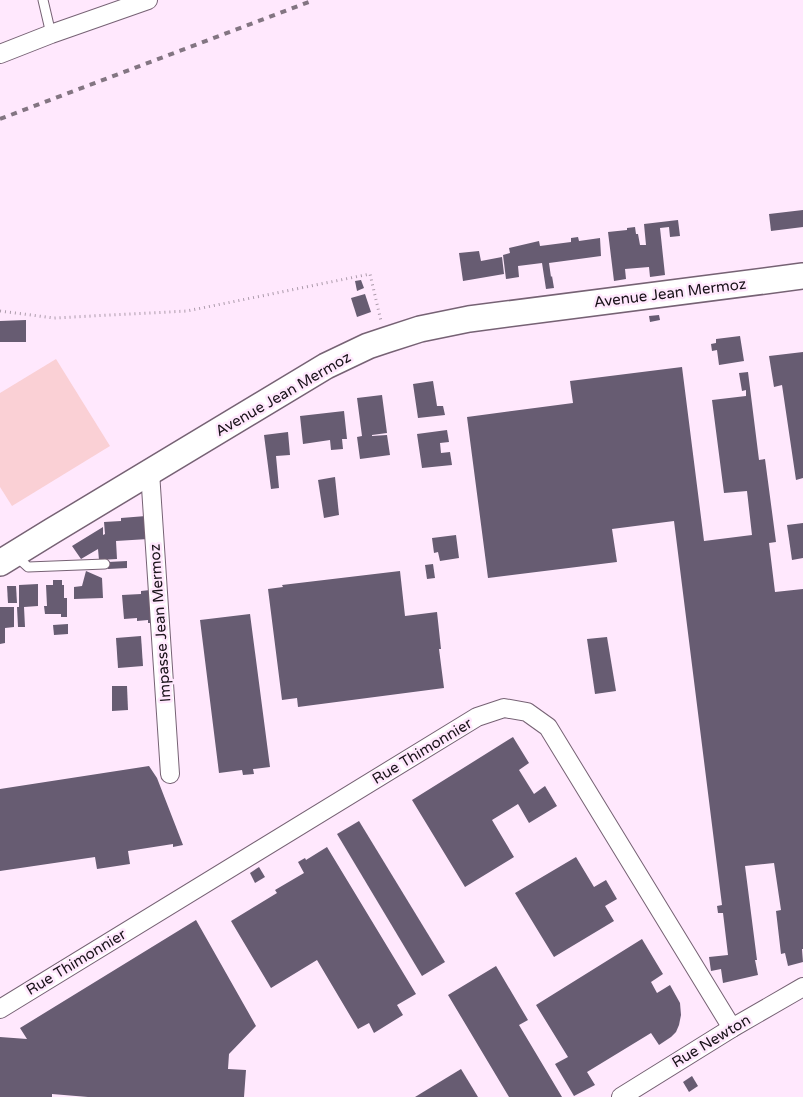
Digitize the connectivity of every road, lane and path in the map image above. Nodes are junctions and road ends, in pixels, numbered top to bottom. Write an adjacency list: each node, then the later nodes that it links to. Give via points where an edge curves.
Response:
1 (44, 0): 3 (lane)
2 (148, 0): 3 (street)
3 (51, 34): 4 (street)
4 (0, 54)
5 (803, 276): 7 (main road, Avenue Jean Mermoz, via 469,319)
6 (0, 311): 7 (path, via 54,318 187,310 370,274)
7 (386, 340): 8 (main road, Avenue Jean Mermoz, via 326,366)
8 (150, 472): 9 (main road, Avenue Jean Mermoz); 11 (street, Impasse Jean Mermoz)
9 (7, 559): 10 (lane, via 28,567)
10 (106, 564)
11 (170, 774)
12 (803, 987): 14 (street, Rue Newton)
13 (0, 1008): 14 (street, Rue Thimonnier, via 477,717 504,708 527,712 548,727)
14 (732, 1028): 15 (street, Rue Newton)
15 (621, 1097)

